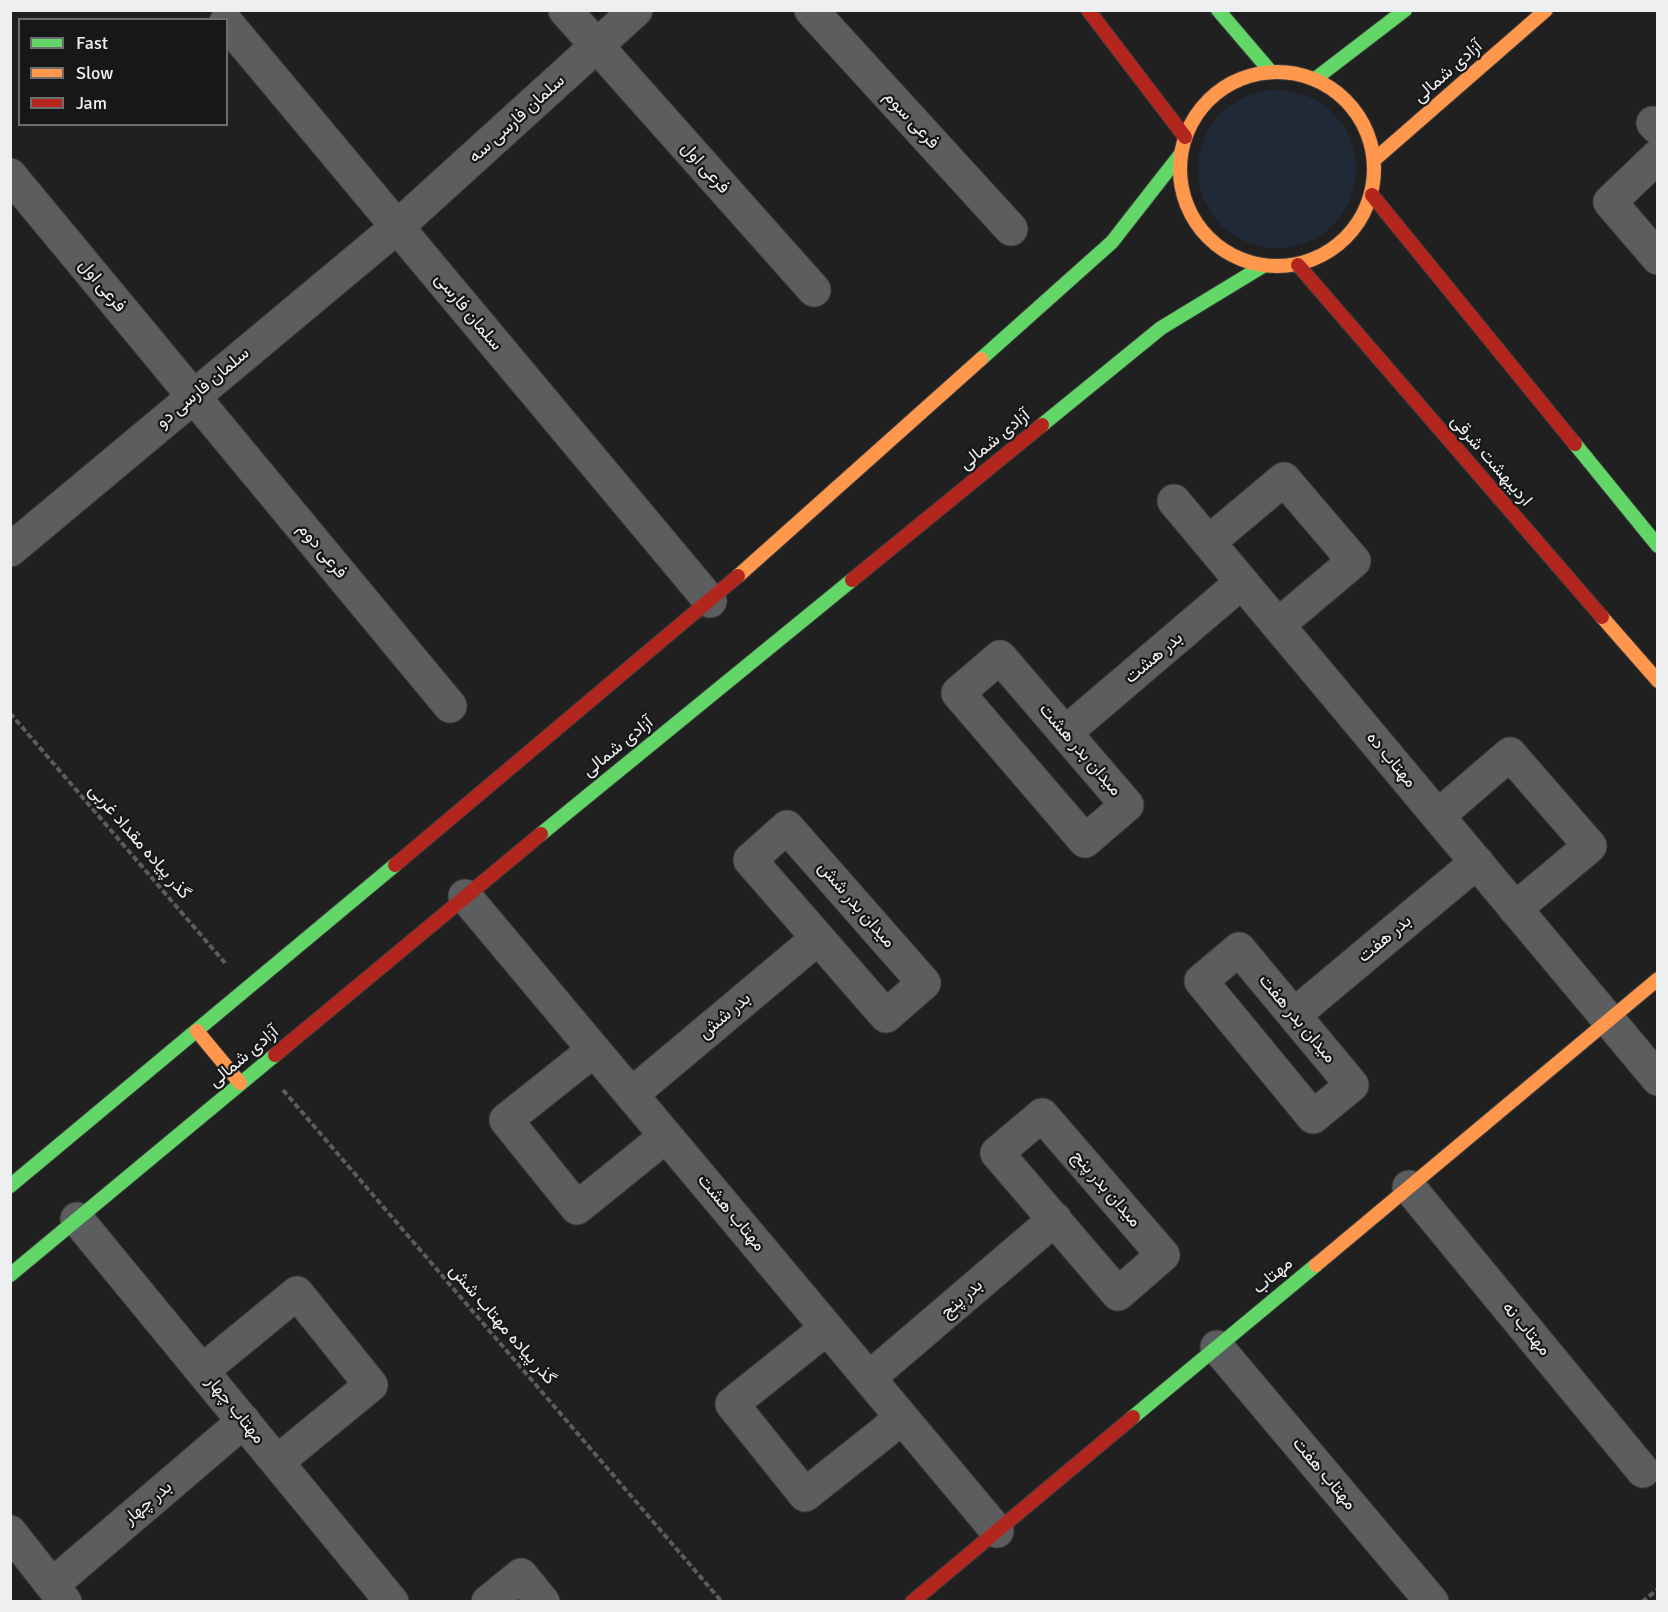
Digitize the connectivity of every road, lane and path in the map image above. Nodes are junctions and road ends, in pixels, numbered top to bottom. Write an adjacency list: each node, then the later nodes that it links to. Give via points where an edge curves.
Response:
1 (565, 10): 9 (street)
2 (636, 10): 9 (street, سلمان فارسی سه)
3 (811, 10): 19 (street, فرعی سوم)
4 (1088, 10): 12 (main road)
5 (1218, 10): 10 (main road)
6 (1405, 10): 11 (main road)
7 (1546, 10): 15 (main road, آزادی شمالی)
8 (228, 25): 18 (street, سلمان فارسی)
9 (596, 47): 18 (street, سلمان فارسی سه); 23 (street, فرعی اول)
10 (1270, 72): 11 (main road); 12 (main road, via 1234,81 1218,91 1193,119)
11 (1315, 79): 15 (main road, via 1356,112 1368,135)
12 (1185, 137): 13 (main road)
13 (1180, 155): 22 (main road, via 1186,205 1199,227 1216,246 1238,259); 30 (main road, via 1112,242)
14 (1658, 156): 20 (street, via 1610,202)
15 (1374, 160): 17 (main road)
16 (10, 175): 24 (street, فرعی اول)
17 (1372, 195): 21 (main road, via 1356,227 1330,252); 27 (main road)
18 (397, 227): 24 (street, سلمان فارسی دو); 30 (street, سلمان فارسی)
19 (1011, 229)
20 (1658, 258)
21 (1298, 265): 22 (main road); 32 (main road, اردیبهشت شرقی)
22 (1263, 266): 38 (main road, آزادی شمالی, via 1161,328)
23 (814, 290)
24 (194, 397): 28 (street, سلمان فارسی دو); 33 (street, فرعی دوم)
25 (1174, 501): 26 (street, مهتاب ده)
26 (1209, 542): 29 (street, مهتاب ده); 31 (street, via 1284,479 1354,561)
27 (1658, 546)
28 (10, 550)
29 (1242, 582): 31 (street, مهتاب ده); 35 (street, بدر هشت)
30 (710, 601): 42 (main road)
31 (1278, 625): 36 (street, مهتاب ده)
32 (1658, 681)
33 (450, 706)
34 (10, 713): 42 (path, گذر پیاده مقداد غربی)
35 (1065, 733): 35 (street, میدان بدر هشت, via 1000,657 958,693 1085,841 1127,805)
36 (1438, 816): 37 (street, مهتاب ده); 39 (street, via 1510,754 1590,846)
37 (1477, 862): 39 (street, مهتاب ده); 43 (street, بدر هفت)
38 (465, 896): 46 (street, مهتاب هشت); 47 (main road, آزادی شمالی)
39 (1515, 909): 44 (street, مهتاب ده)
40 (818, 938): 40 (street, میدان بدر شش, via 886,1016 924,983 787,827 750,860); 50 (street, بدر شش)
41 (1658, 979): 44 (main road, مهتاب)
42 (247, 988): 45 (main road)
43 (1294, 1015): 43 (street, میدان بدر هفت, via 1352,1085 1313,1117 1201,981 1239,950)
44 (1608, 1020): 48 (street, مهتاب ده); 53 (main road, مهتاب)
45 (197, 1030): 49 (main road); 52 (main road)
46 (594, 1050): 50 (street, مهتاب هشت); 51 (street, via 506,1120 577,1208)
47 (262, 1065): 49 (main road, آزادی شمالی); 72 (path, گذر پیاده مهتاب شش)
48 (1658, 1079)
49 (240, 1083): 55 (main road, آزادی شمالی)
50 (632, 1095): 51 (street, مهتاب هشت)
51 (666, 1136): 57 (street, مهتاب هشت)
52 (10, 1186)
53 (1408, 1187): 58 (main road, مهتاب); 64 (street, مهتاب نه)
54 (1055, 1219): 54 (street, میدان بدر پنج, via 1118,1294 1163,1255 1042,1115 997,1153); 60 (street, بدر پنج)
55 (77, 1220): 56 (main road, آزادی شمالی); 59 (street, مهتاب چهار)
56 (10, 1275)
57 (827, 1328): 60 (street, مهتاب هشت); 61 (street, via 732,1404 805,1495)
58 (1217, 1347): 65 (main road, مهتاب); 74 (street, مهتاب هفت)
59 (202, 1371): 62 (street, مهتاب چهار); 63 (street, via 297,1293 371,1385)
60 (869, 1378): 61 (street, مهتاب هشت)
61 (902, 1418): 65 (street, مهتاب هشت)
62 (244, 1421): 63 (street, مهتاب چهار); 68 (street, بدر چهار)
63 (277, 1462): 69 (street, مهتاب چهار)
64 (1643, 1471)
65 (997, 1531): 73 (main road, مهتاب)
66 (10, 1532): 68 (street)
67 (1658, 1589): 75 (path)
68 (59, 1593)
69 (392, 1602)
70 (488, 1602): 71 (street, via 521,1575)
71 (543, 1602)
72 (722, 1602)
73 (912, 1602)
74 (1432, 1602)
75 (1642, 1602)

